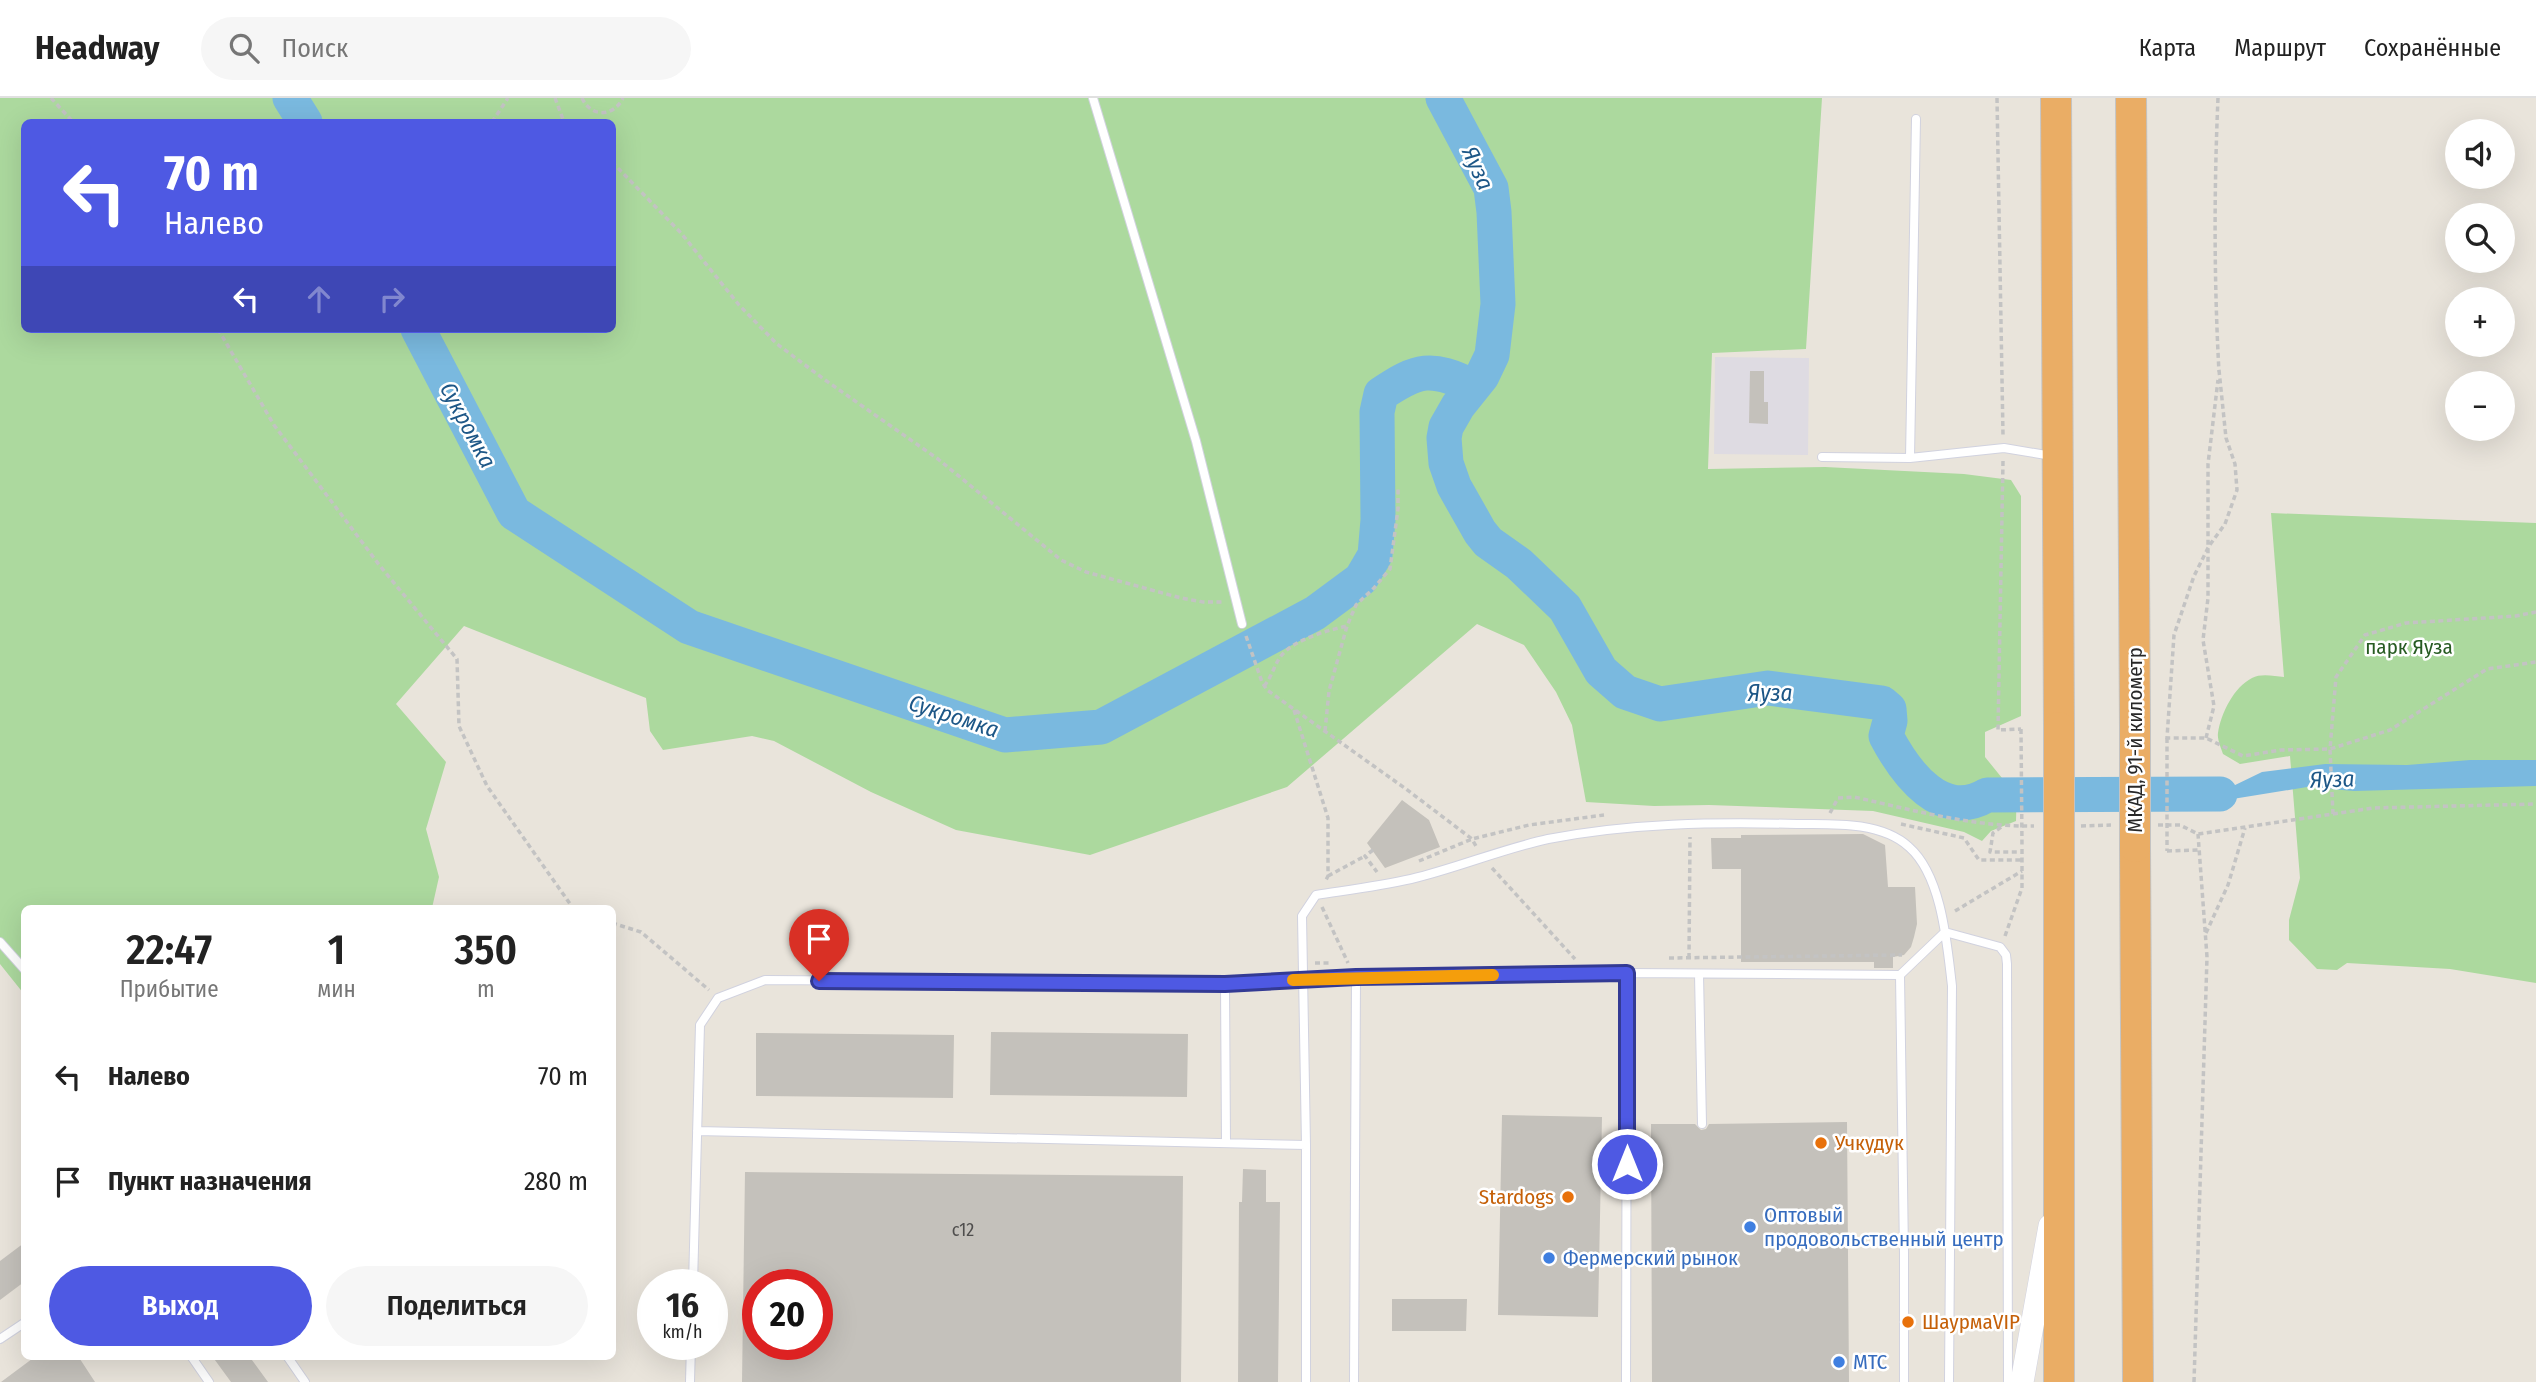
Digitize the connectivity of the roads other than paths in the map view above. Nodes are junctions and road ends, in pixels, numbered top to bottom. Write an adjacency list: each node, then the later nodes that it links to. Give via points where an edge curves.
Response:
1 (1093, 98): 8 (lane, via 1192,428)
2 (2056, 98): 6 (highway)
3 (2132, 98): 40 (highway, МКАД, 91-й километр, bridge)
4 (1916, 119): 7 (lane)
5 (1822, 457): 7 (lane)
6 (2058, 457): 7 (lane, via 2004,448); 22 (highway, bridge)
7 (1910, 458)
8 (1242, 624)
9 (1945, 933): 14 (lane); 16 (lane, via 1929,876 1907,844 1874,830 1690,823 1545,840 1410,879 1317,895 1302,916); 36 (lane, via 1952,986); 37 (lane, via 2000,947 2006,955)
10 (0, 942): 11 (lane)
11 (21, 966)
12 (1627, 973): 13 (lane); 15 (lane); 34 (lane)
13 (1699, 974): 14 (lane); 18 (lane)
14 (1900, 975): 35 (lane)
15 (1356, 977): 16 (lane); 33 (lane)
16 (1303, 979): 17 (lane); 21 (lane)
17 (1225, 984): 19 (lane, via 765,980 718,998 700,1025); 20 (lane)
18 (1702, 1124)
19 (697, 1131): 20 (lane); 23 (lane)
20 (1226, 1142): 21 (lane)
21 (1306, 1145): 32 (lane)
22 (2059, 1171): 38 (main road); 39 (highway)
23 (693, 1269)
24 (21, 1325): 25 (lane)
25 (0, 1339)
26 (194, 1360): 29 (lane)
27 (290, 1360): 30 (lane)
28 (691, 1360): 31 (lane)
29 (209, 1382)
30 (305, 1382)
31 (690, 1382)
32 (1306, 1382)
33 (1354, 1382)
34 (1626, 1382)
35 (1904, 1382)
36 (1949, 1382)
37 (2008, 1382)
38 (2022, 1382)
39 (2059, 1382)
40 (2138, 1382)

